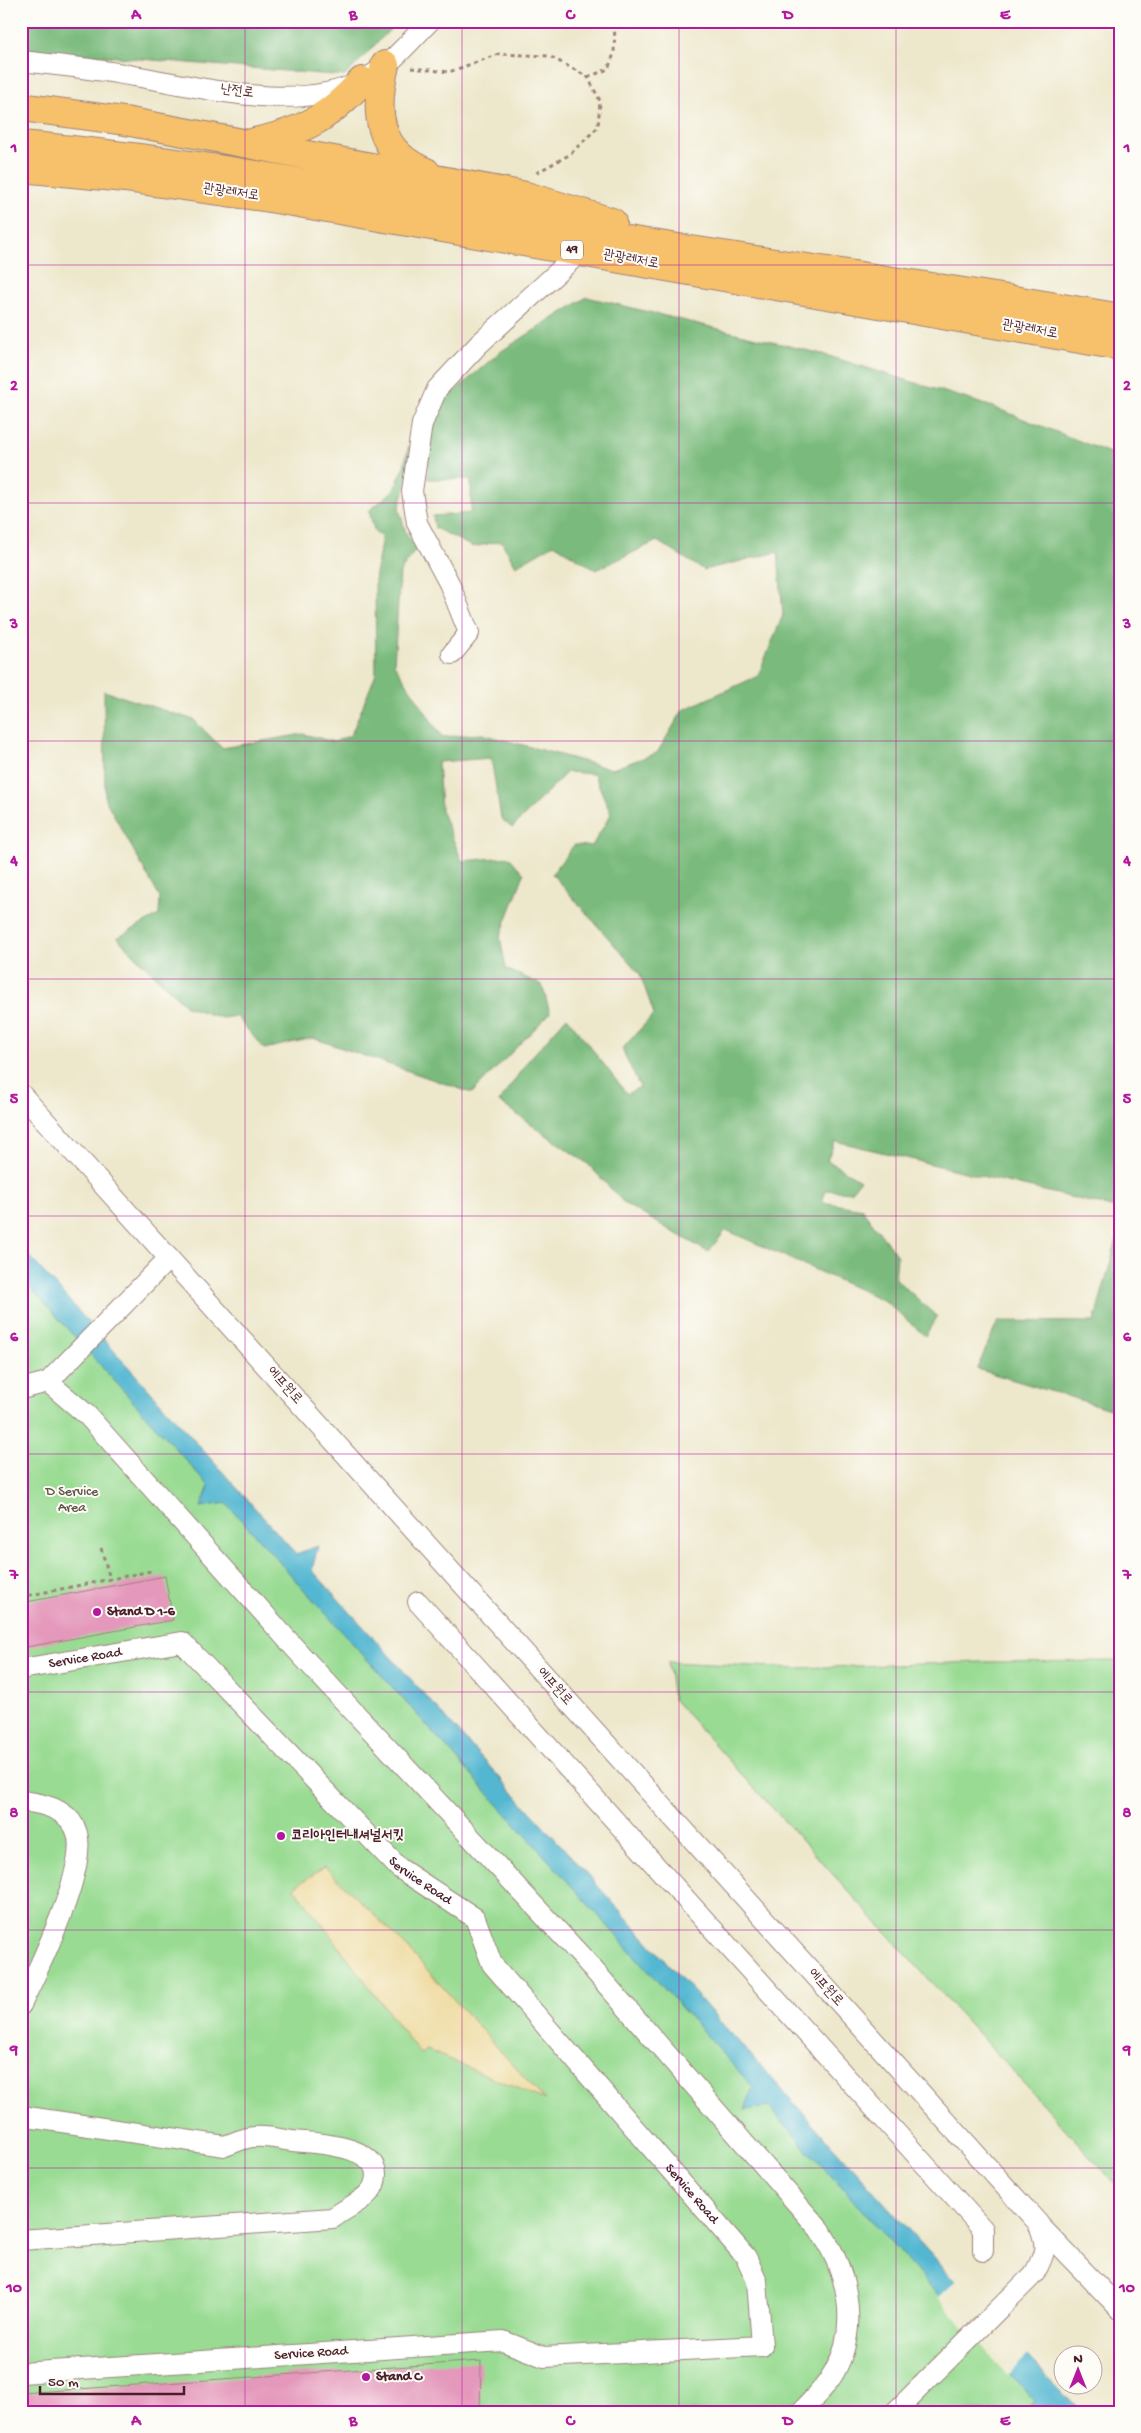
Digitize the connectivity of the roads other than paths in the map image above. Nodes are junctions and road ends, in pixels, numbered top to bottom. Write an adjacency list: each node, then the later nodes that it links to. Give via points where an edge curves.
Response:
1 (430, 21): 3 (street, 난전로)
2 (21, 61): 4 (street, 난전로, via 89,68 269,96 325,95)
3 (385, 65): 4 (street, 난전로); 9 (highway, via 378,108 383,131 394,151 415,168)
4 (362, 81): 6 (highway, via 339,106 314,122 287,135)
5 (21, 107): 6 (highway, via 125,121)
6 (247, 144): 9 (highway)
7 (21, 145): 13 (highway, 관광레저로 / 49, via 100,152 397,198)
8 (21, 168): 11 (highway, 관광레저로 / 49, via 125,178 270,198)
9 (448, 182): 13 (highway, via 526,196)
10 (21, 184): 11 (highway, via 114,193 354,227)
11 (468, 231): 12 (highway, 관광레저로 / 49)
12 (582, 251): 15 (highway, 관광레저로 / 49); 16 (street, via 479,344 437,389 422,424 412,490 417,523 449,583 470,633)
13 (716, 254): 14 (highway, 관광레저로 / 49)
14 (1120, 318)
15 (1120, 346)
16 (452, 654)
17 (21, 1094): 18 (street, 에프원로)
18 (169, 1258): 19 (street); 26 (street, 에프원로)
19 (48, 1382): 20 (street); 31 (street, via 87,1415 301,1655 585,1960 819,2229 844,2276 848,2324 844,2350 835,2371)
20 (21, 1389)
21 (418, 1602): 28 (street, via 983,2229)
22 (21, 1669): 30 (street, Service Road, via 182,1642 399,1868 475,1918 492,1964 746,2258 757,2281 762,2346 544,2357 503,2341)
23 (21, 1801): 24 (street, via 56,1808 77,1831 80,1847 78,1864 49,1948)
24 (21, 2005)
25 (21, 2116): 27 (street, via 225,2146 253,2137 336,2145 362,2154 372,2163 375,2175 368,2194 333,2218)
26 (1038, 2223): 29 (street); 32 (street, 에프원로, via 1046,2247 1034,2274)
27 (21, 2240)
28 (983, 2251)
29 (1120, 2309)
30 (21, 2373)
31 (800, 2412)
32 (896, 2412)

